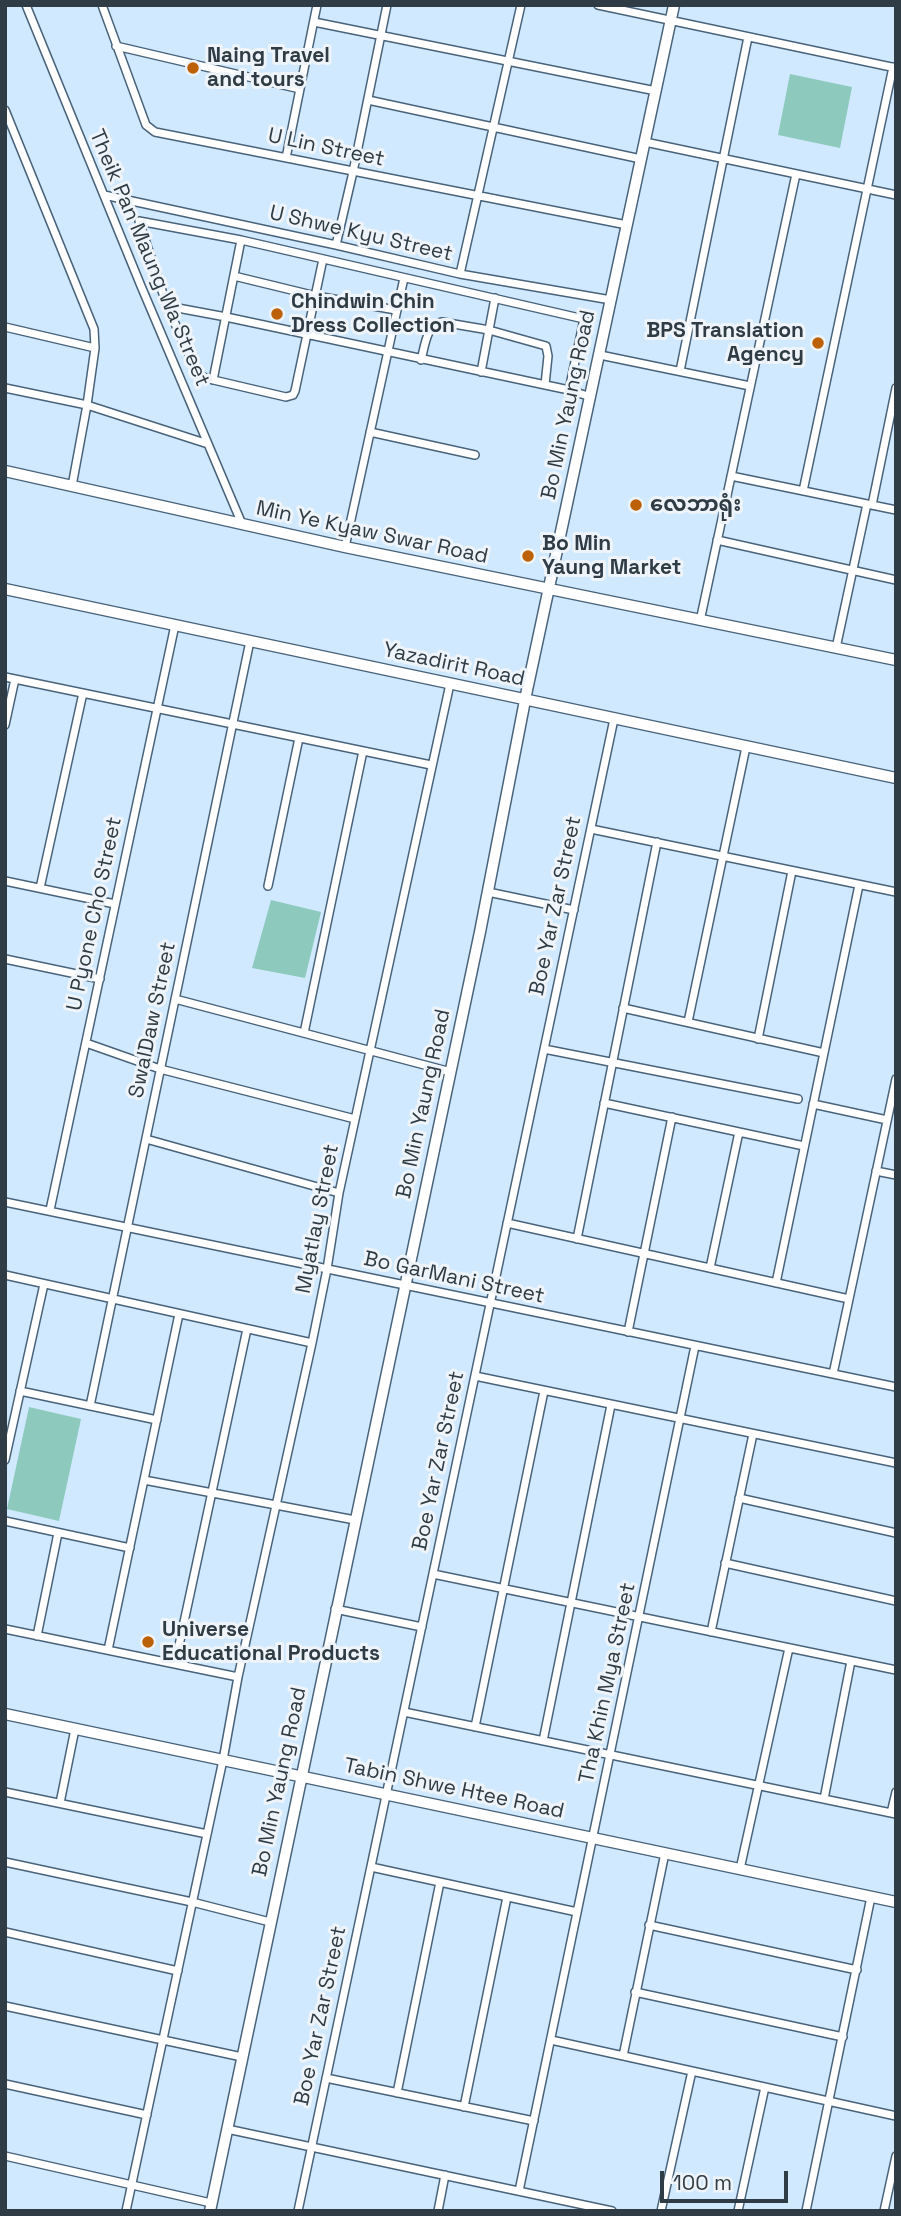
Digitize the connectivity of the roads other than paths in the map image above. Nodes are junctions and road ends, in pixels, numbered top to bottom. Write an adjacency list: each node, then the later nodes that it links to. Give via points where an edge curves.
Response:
1 (26, 5): 27 (street, Theik Pan Maung Wa Street)
2 (102, 5): 12 (street, U Lin Street)
3 (317, 5): 9 (street)
4 (387, 5): 10 (street)
5 (521, 5): 13 (street)
6 (598, 5): 8 (street)
7 (674, 5): 8 (street, Bo Min Yaung Road)
8 (670, 20): 11 (street); 16 (street, Bo Min Yaung Road)
9 (314, 22): 10 (street); 15 (street)
10 (381, 36): 13 (street); 17 (street)
11 (748, 37): 14 (street); 22 (street)
12 (116, 46): 15 (street); 21 (street, U Lin Street, via 149,129)
13 (508, 62): 16 (street); 19 (street)
14 (895, 68): 26 (street)
15 (300, 89): 21 (street)
16 (656, 91): 20 (street, Bo Min Yaung Road)
17 (368, 100): 19 (street); 24 (street)
18 (5, 110): 46 (street, via 94,329)
19 (493, 127): 23 (street); 29 (street)
20 (645, 142): 22 (street); 23 (street, Bo Min Yaung Road)
21 (286, 158): 24 (street, U Lin Street)
22 (723, 158): 25 (street); 51 (street)
23 (641, 159): 30 (street, Bo Min Yaung Road)
24 (353, 172): 29 (street, U Lin Street); 32 (street)
25 (796, 174): 26 (street); 54 (street)
26 (867, 189): 28 (street); 66 (street)
27 (104, 195): 32 (street, U Shwe Kyu Street); 61 (street, Theik Pan Maung Wa Street)
28 (896, 195)
29 (477, 196): 30 (street, U Lin Street); 34 (street)
30 (627, 225): 39 (street, Bo Min Yaung Road)
31 (242, 240): 33 (street); 35 (street); 40 (street, via 138,221)
32 (336, 245): 34 (street, U Shwe Kyu Street)
33 (323, 259): 36 (street); 37 (street)
34 (460, 274): 39 (street, U Shwe Kyu Street)
35 (234, 276): 37 (street); 42 (street)
36 (404, 278): 38 (street); 41 (street)
37 (316, 296): 41 (street); 45 (street)
38 (495, 299): 44 (street); 57 (street, via 584,319)
39 (611, 300): 48 (street, Bo Min Yaung Road)
40 (167, 306): 42 (street); 52 (street, via 197,372)
41 (396, 310): 47 (street)
42 (226, 317): 45 (street); 52 (street)
43 (5, 327): 46 (street)
44 (489, 330): 49 (street, via 435,323); 50 (street); 53 (street, via 546,346)
45 (308, 335): 47 (street); 52 (street, via 292,396)
46 (95, 348): 59 (street)
47 (387, 352): 49 (street); 60 (street)
48 (600, 355): 51 (street); 58 (street, Bo Min Yaung Road)
49 (421, 360): 50 (street)
50 (481, 372): 53 (street)
51 (680, 372): 54 (street)
52 (214, 380)
53 (545, 385): 57 (street)
54 (750, 386): 64 (street)
55 (5, 388): 59 (street)
56 (896, 388): 67 (street)
57 (569, 390): 58 (street)
58 (591, 397): 75 (street, Bo Min Yaung Road)
59 (87, 405): 61 (street); 65 (street)
60 (370, 432): 62 (street); 71 (street)
61 (208, 444): 69 (street, Theik Pan Maung Wa Street)
62 (475, 455)
63 (5, 471): 65 (street, Min Ye Kyaw Swar Road)
64 (731, 476): 66 (street); 70 (street)
65 (72, 486): 69 (street, Min Ye Kyaw Swar Road)
66 (803, 491): 67 (street)
67 (869, 505): 68 (street); 72 (street)
68 (896, 510)
69 (242, 524): 71 (street, Min Ye Kyaw Swar Road)
70 (717, 540): 72 (street); 76 (street)
71 (345, 547): 75 (street, Min Ye Kyaw Swar Road)
72 (853, 570): 73 (street); 79 (street)
73 (896, 580)
74 (5, 589): 77 (street, Yazadirit Road)
75 (548, 595): 76 (street, Min Ye Kyaw Swar Road); 84 (street, Bo Min Yaung Road)
76 (700, 621): 79 (street, Min Ye Kyaw Swar Road)
77 (175, 625): 78 (street, Yazadirit Road); 86 (street, U Pyone Cho Street)
78 (250, 641): 83 (street, Yazadirit Road); 88 (street, SwalDaw Street)
79 (836, 648): 80 (street, Min Ye Kyaw Swar Road)
80 (896, 660)
81 (5, 677): 82 (street)
82 (15, 679): 85 (street); 89 (street)
83 (450, 684): 84 (street, Yazadirit Road); 93 (street, Myatlay Street)
84 (527, 690): 87 (street, Yazadirit Road); 103 (street, Bo Min Yaung Road)
85 (83, 693): 86 (street); 102 (street)
86 (156, 708): 88 (street); 105 (street, U Pyone Cho Street)
87 (614, 719): 91 (street, Yazadirit Road); 95 (street, Boe Yar Zar Street)
88 (233, 724): 90 (street); 109 (street, SwalDaw Street)
89 (5, 725)
90 (299, 738): 92 (street); 101 (street)
91 (746, 747): 94 (street, Yazadirit Road); 97 (street)
92 (363, 751): 93 (street); 112 (street)
93 (430, 765): 116 (street, Myatlay Street)
94 (896, 778)
95 (591, 829): 96 (street); 106 (street, Boe Yar Zar Street)
96 (657, 842): 97 (street); 110 (street)
97 (723, 856): 98 (street); 111 (street)
98 (792, 870): 100 (street); 113 (street)
99 (5, 881): 102 (street)
100 (859, 885): 104 (street); 117 (street)
101 (268, 886)
102 (40, 888): 105 (street)
103 (488, 892): 106 (street); 120 (street, Bo Min Yaung Road)
104 (896, 892)
105 (115, 904): 108 (street, U Pyone Cho Street)
106 (573, 910): 115 (street, Boe Yar Zar Street)
107 (5, 959): 108 (street)
108 (100, 979): 114 (street, U Pyone Cho Street)
109 (175, 999): 112 (street); 119 (street, SwalDaw Street)
110 (623, 1008): 111 (street); 118 (street)
111 (688, 1022): 113 (street)
112 (304, 1033): 116 (street)
113 (758, 1039): 117 (street)
114 (86, 1043): 119 (street); 135 (street, U Pyone Cho Street)
115 (544, 1049): 118 (street); 136 (street, Boe Yar Zar Street)
116 (370, 1050): 120 (street); 126 (street, Myatlay Street)
117 (824, 1053): 124 (street)
118 (613, 1062): 122 (street); 123 (street)
119 (160, 1069): 126 (street); 129 (street, SwalDaw Street)
120 (451, 1072): 145 (street, Bo Min Yaung Road)
121 (896, 1079): 127 (street)
122 (798, 1100)
123 (604, 1103): 125 (street); 138 (street)
124 (813, 1104): 127 (street); 130 (street)
125 (672, 1117): 128 (street); 139 (street)
126 (355, 1119): 133 (street, Myatlay Street)
127 (887, 1120): 131 (street)
128 (739, 1132): 130 (street); 140 (street)
129 (146, 1139): 133 (street); 137 (street, SwalDaw Street)
130 (804, 1146): 143 (street)
131 (876, 1171): 132 (street); 147 (street)
132 (896, 1175)
133 (339, 1193): 141 (street, Myatlay Street)
134 (5, 1202): 135 (street, Bo GarMani Street)
135 (50, 1210): 137 (street, Bo GarMani Street)
136 (507, 1223): 138 (street); 148 (street, Boe Yar Zar Street)
137 (127, 1228): 141 (street, Bo GarMani Street); 146 (street, SwalDaw Street)
138 (577, 1239): 139 (street)
139 (644, 1254): 140 (street); 151 (street)
140 (710, 1268): 143 (street)
141 (327, 1269): 145 (street, Bo GarMani Street); 152 (street, Myatlay Street)
142 (5, 1275): 144 (street)
143 (776, 1283): 147 (street)
144 (44, 1284): 146 (street); 157 (street)
145 (406, 1286): 148 (street, Bo GarMani Street); 170 (street, Bo Min Yaung Road)
146 (112, 1299): 149 (street); 160 (street, SwalDaw Street)
147 (849, 1299): 154 (street)
148 (490, 1303): 151 (street, Bo GarMani Street); 155 (street, Boe Yar Zar Street)
149 (179, 1314): 150 (street); 162 (street)
150 (247, 1329): 152 (street); 167 (street)
151 (628, 1332): 153 (street, Bo GarMani Street)
152 (312, 1343): 169 (street, Myatlay Street)
153 (695, 1346): 154 (street, Bo GarMani Street); 161 (street, Tha Khin Mya Street)
154 (833, 1374): 156 (street, Bo GarMani Street)
155 (475, 1377): 158 (street); 176 (street, Boe Yar Zar Street)
156 (896, 1387)
157 (20, 1391): 160 (street); 164 (street)
158 (544, 1391): 159 (street); 177 (street)
159 (611, 1405): 161 (street); 179 (street)
160 (90, 1406): 162 (street)
161 (681, 1419): 163 (street); 181 (street, Tha Khin Mya Street)
162 (157, 1420): 166 (street)
163 (753, 1434): 165 (street); 168 (street)
164 (6, 1454)
165 (896, 1463)
166 (144, 1480): 167 (street); 174 (street)
167 (212, 1493): 169 (street); 189 (street)
168 (739, 1498): 173 (street); 175 (street)
169 (275, 1505): 170 (street); 191 (street, Myatlay Street)
170 (355, 1520): 180 (street, Bo Min Yaung Road)
171 (5, 1521): 172 (street)
172 (58, 1533): 174 (street); 185 (street)
173 (896, 1533)
174 (130, 1549): 187 (street)
175 (725, 1563): 178 (street); 184 (street)
176 (433, 1574): 177 (street); 182 (street, Boe Yar Zar Street)
177 (504, 1588): 179 (street); 194 (street)
178 (896, 1601)
179 (571, 1602): 181 (street); 196 (street)
180 (335, 1609): 182 (street); 199 (street, Bo Min Yaung Road)
181 (640, 1617): 184 (street); 197 (street, Tha Khin Mya Street)
182 (422, 1627): 192 (street, Boe Yar Zar Street)
183 (5, 1629): 185 (street)
184 (711, 1632): 186 (street)
185 (37, 1636): 187 (street)
186 (789, 1648): 188 (street); 200 (street)
187 (108, 1650): 189 (street)
188 (851, 1661): 190 (street); 204 (street)
189 (175, 1664): 191 (street)
190 (896, 1670)
191 (238, 1677): 198 (street, Myatlay Street)
192 (404, 1712): 194 (street); 203 (street, Boe Yar Zar Street)
193 (5, 1714): 195 (street, Tabin Shwe Htee Road)
194 (475, 1727): 196 (street)
195 (75, 1729): 198 (street, Tabin Shwe Htee Road); 205 (street)
196 (543, 1741): 197 (street)
197 (610, 1755): 200 (street); 208 (street, Tha Khin Mya Street)
198 (222, 1760): 199 (street, Tabin Shwe Htee Road); 207 (street, Myatlay Street)
199 (300, 1776): 203 (street, Tabin Shwe Htee Road); 219 (street, Bo Min Yaung Road)
200 (759, 1785): 204 (street); 212 (street)
201 (896, 1792): 206 (street)
202 (5, 1793): 205 (street)
203 (386, 1795): 208 (street, Tabin Shwe Htee Road); 211 (street, Boe Yar Zar Street)
204 (824, 1799): 206 (street)
205 (60, 1803): 207 (street)
206 (894, 1813)
207 (207, 1834): 216 (street, Myatlay Street)
208 (592, 1838): 209 (street, Tabin Shwe Htee Road); 218 (street, Tha Khin Mya Street)
209 (665, 1853): 212 (street, Tabin Shwe Htee Road); 220 (street)
210 (5, 1862): 216 (street)
211 (371, 1867): 213 (street); 232 (street, Boe Yar Zar Street)
212 (740, 1869): 215 (street, Tabin Shwe Htee Road)
213 (440, 1882): 214 (street); 235 (street)
214 (507, 1896): 218 (street); 237 (street)
215 (871, 1897): 217 (street, Tabin Shwe Htee Road); 222 (street)
216 (192, 1902): 219 (street); 223 (street, Myatlay Street)
217 (896, 1902)
218 (577, 1912): 228 (street, Tha Khin Mya Street)
219 (270, 1922): 230 (street, Bo Min Yaung Road)
220 (649, 1925): 222 (street); 224 (street)
221 (5, 1932): 223 (street)
222 (857, 1970): 226 (street)
223 (178, 1971): 227 (street, Myatlay Street)
224 (635, 1992): 226 (street); 229 (street)
225 (5, 2006): 227 (street)
226 (843, 2037): 236 (street)
227 (163, 2040): 230 (street); 238 (street, Myatlay Street)
228 (551, 2040): 229 (street); 240 (street, Tha Khin Mya Street)
229 (623, 2056): 231 (street)
230 (242, 2057): 241 (street, Bo Min Yaung Road)
231 (692, 2071): 234 (street); 254 (street)
232 (326, 2078): 235 (street); 242 (street, Boe Yar Zar Street)
233 (5, 2084): 238 (street)
234 (765, 2087): 236 (street); 255 (street)
235 (397, 2093): 237 (street)
236 (830, 2102): 239 (street); 256 (street)
237 (464, 2107): 240 (street)
238 (147, 2115): 246 (street, Myatlay Street)
239 (896, 2116)
240 (534, 2121): 247 (street, Tha Khin Mya Street)
241 (227, 2129): 242 (street); 248 (street, Bo Min Yaung Road)
242 (312, 2147): 245 (street); 251 (street, Boe Yar Zar Street)
243 (5, 2156): 246 (street)
244 (896, 2156): 257 (street)
245 (445, 2175): 247 (street); 252 (street)
246 (132, 2185): 248 (street); 250 (street, Myatlay Street)
247 (519, 2191): 249 (street)
248 (211, 2207)
249 (590, 2209): 253 (street)
250 (126, 2211)
251 (298, 2211)
252 (438, 2211)
253 (612, 2211)
254 (661, 2211)
255 (738, 2211)
256 (806, 2211)
257 (884, 2211)

